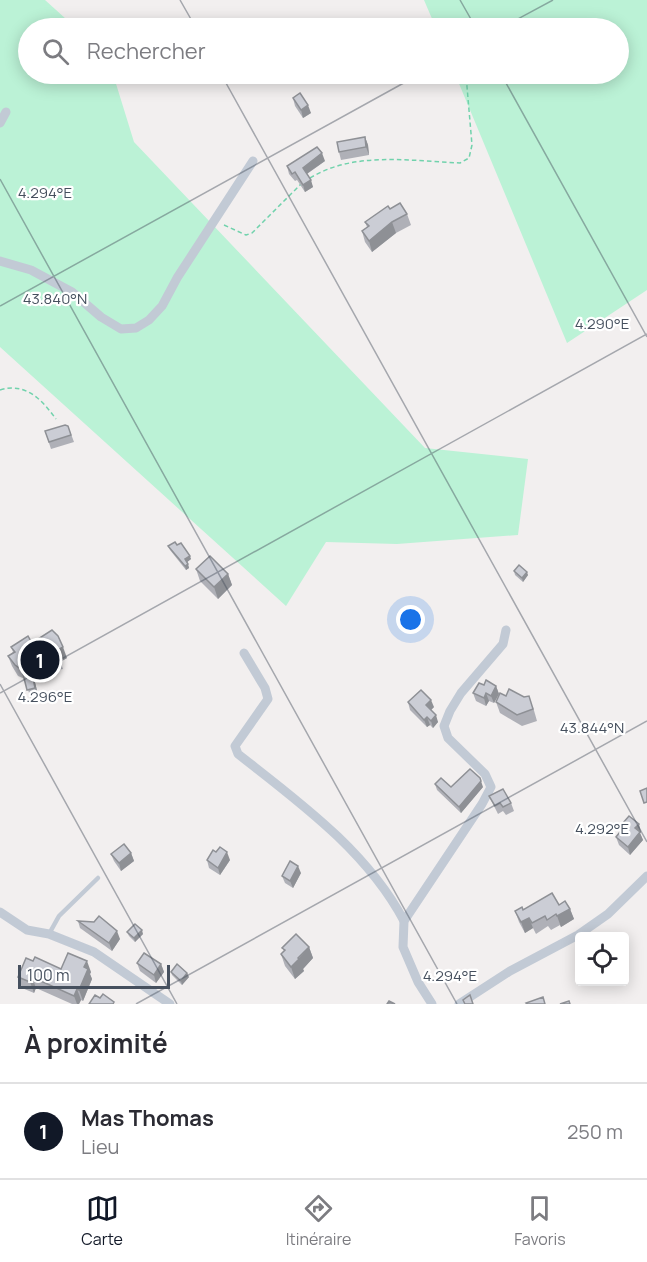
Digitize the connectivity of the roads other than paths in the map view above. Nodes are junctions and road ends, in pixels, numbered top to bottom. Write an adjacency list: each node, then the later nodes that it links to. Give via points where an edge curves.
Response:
1 (6, 112): 2 (street)
2 (0, 123)
3 (253, 161): 4 (street, via 162,306 136,328 121,329 72,292 31,270)
4 (0, 261)
5 (506, 630): 10 (street, via 503,644 461,693 444,726 448,738 485,774 491,787)
6 (244, 653): 10 (street, via 268,699 235,746 238,754 331,831 391,896)
7 (647, 876): 16 (street, via 608,914 578,935)
8 (98, 878): 11 (lane, via 59,916)
9 (0, 912): 11 (street, via 27,930)
10 (404, 921): 15 (street, via 403,946 417,982)
11 (49, 934): 12 (street, via 94,952)
12 (157, 994): 13 (street); 14 (street)
13 (150, 1004)
14 (170, 1004)
15 (432, 1004)
16 (459, 1004)

